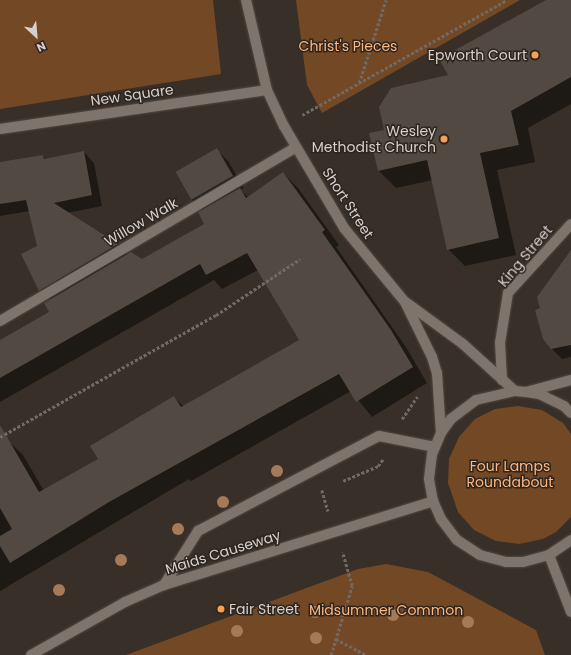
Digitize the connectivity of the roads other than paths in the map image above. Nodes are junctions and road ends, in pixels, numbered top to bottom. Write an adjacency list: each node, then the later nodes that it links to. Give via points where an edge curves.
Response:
1 (246, 0): 2 (street, Short Street)
2 (267, 90): 3 (street, New Square); 4 (street, Short Street)
3 (0, 129)
4 (296, 147): 6 (street, Short Street, via 344,228); 7 (street, Willow Walk)
5 (571, 224): 8 (street, King Street, via 508,294 500,343)
6 (405, 302): 8 (street, Short Street, via 463,344); 13 (street, Short Street, via 432,357 437,373)
7 (0, 320)
8 (502, 380): 10 (street, Short Street)
9 (571, 380): 11 (street)
10 (515, 391): 11 (street); 13 (street, via 476,400 451,419)
11 (526, 392): 12 (street, via 539,394)
12 (569, 408)
13 (441, 433): 14 (street)
14 (435, 446): 15 (street, via 429,479); 18 (street, via 379,436 198,531)
15 (432, 501): 17 (street, via 440,519 457,540 480,555 506,562 523,562); 18 (street, Maids Causeway)
16 (571, 540): 17 (street)
17 (549, 555): 19 (street)
18 (164, 585): 20 (street, Maids Causeway, via 125,602)
19 (571, 612)
20 (31, 655)

